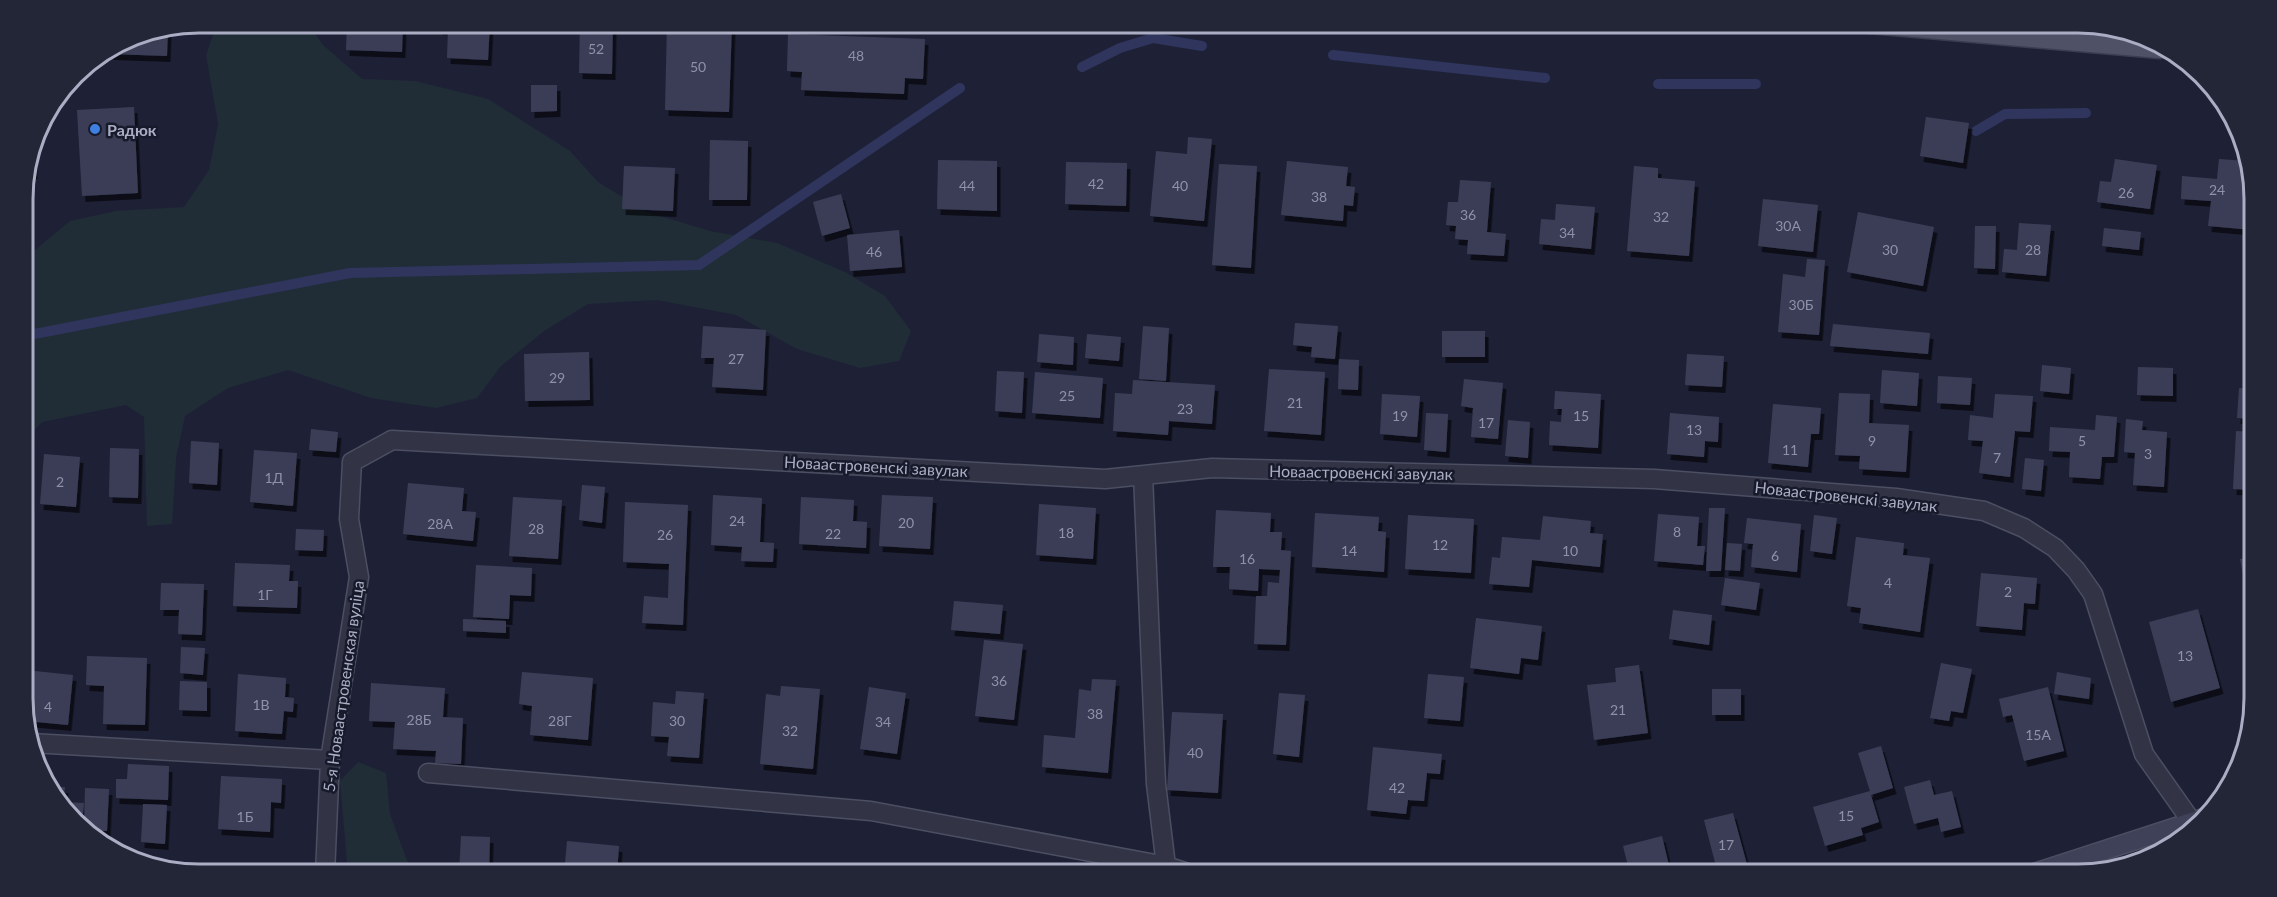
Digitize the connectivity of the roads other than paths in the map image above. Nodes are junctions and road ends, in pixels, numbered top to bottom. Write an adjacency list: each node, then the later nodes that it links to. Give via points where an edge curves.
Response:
1 (1982, 33): 2 (main road)
2 (2145, 48)
3 (352, 462): 4 (street, Новаастровенскі завулак, via 392,440 1105,479); 6 (street, 5-я Новаастровенская вуліца, via 349,519 359,577)
4 (1143, 475): 8 (street, Новаастровенскі завулак, via 1212,468 1654,479 1896,498 1984,511 2024,528 2055,548 2093,594 2144,753); 12 (street, via 1156,784)
5 (40, 744): 6 (street)
6 (330, 760): 10 (street, 5-я Новаастровенская вуліца)
7 (428, 773): 11 (street, via 871,811)
8 (2195, 815)
9 (2186, 823): 13 (street)
10 (325, 864)
11 (1155, 864)
12 (1166, 864)
13 (2062, 864)

